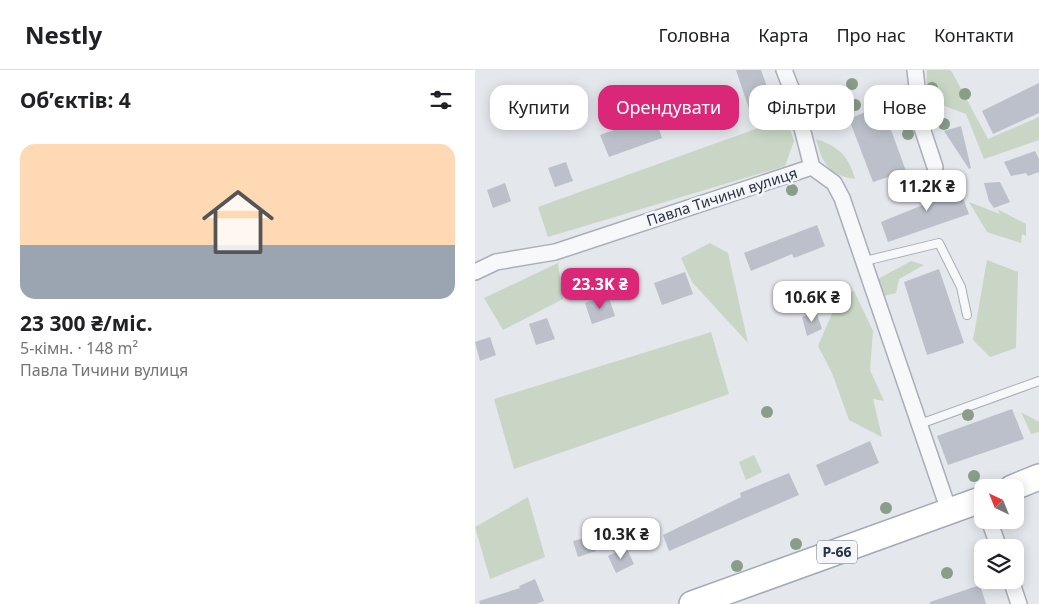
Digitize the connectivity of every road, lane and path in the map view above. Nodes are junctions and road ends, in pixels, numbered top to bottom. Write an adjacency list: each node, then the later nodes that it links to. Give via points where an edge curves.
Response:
1 (784, 70): 4 (street)
2 (915, 70): 3 (street, via 922,128)
3 (935, 167)
4 (812, 168): 5 (street, Павла Тичини вулиця, via 834,183); 6 (street, Павла Тичини вулиця, via 555,252 496,262)
5 (865, 261): 7 (lane, via 939,242 961,288); 9 (street, Павла Тичини вулиця)
6 (475, 272)
7 (967, 315)
8 (1039, 381): 9 (lane)
9 (920, 424): 13 (street, Павла Тичини вулиця)
10 (1039, 478): 11 (main road)
11 (1024, 484)
12 (974, 507): 13 (main road, Р-66)
13 (949, 511): 15 (main road, Р-66)
14 (1014, 589): 16 (street)
15 (699, 603)
16 (1019, 604)

